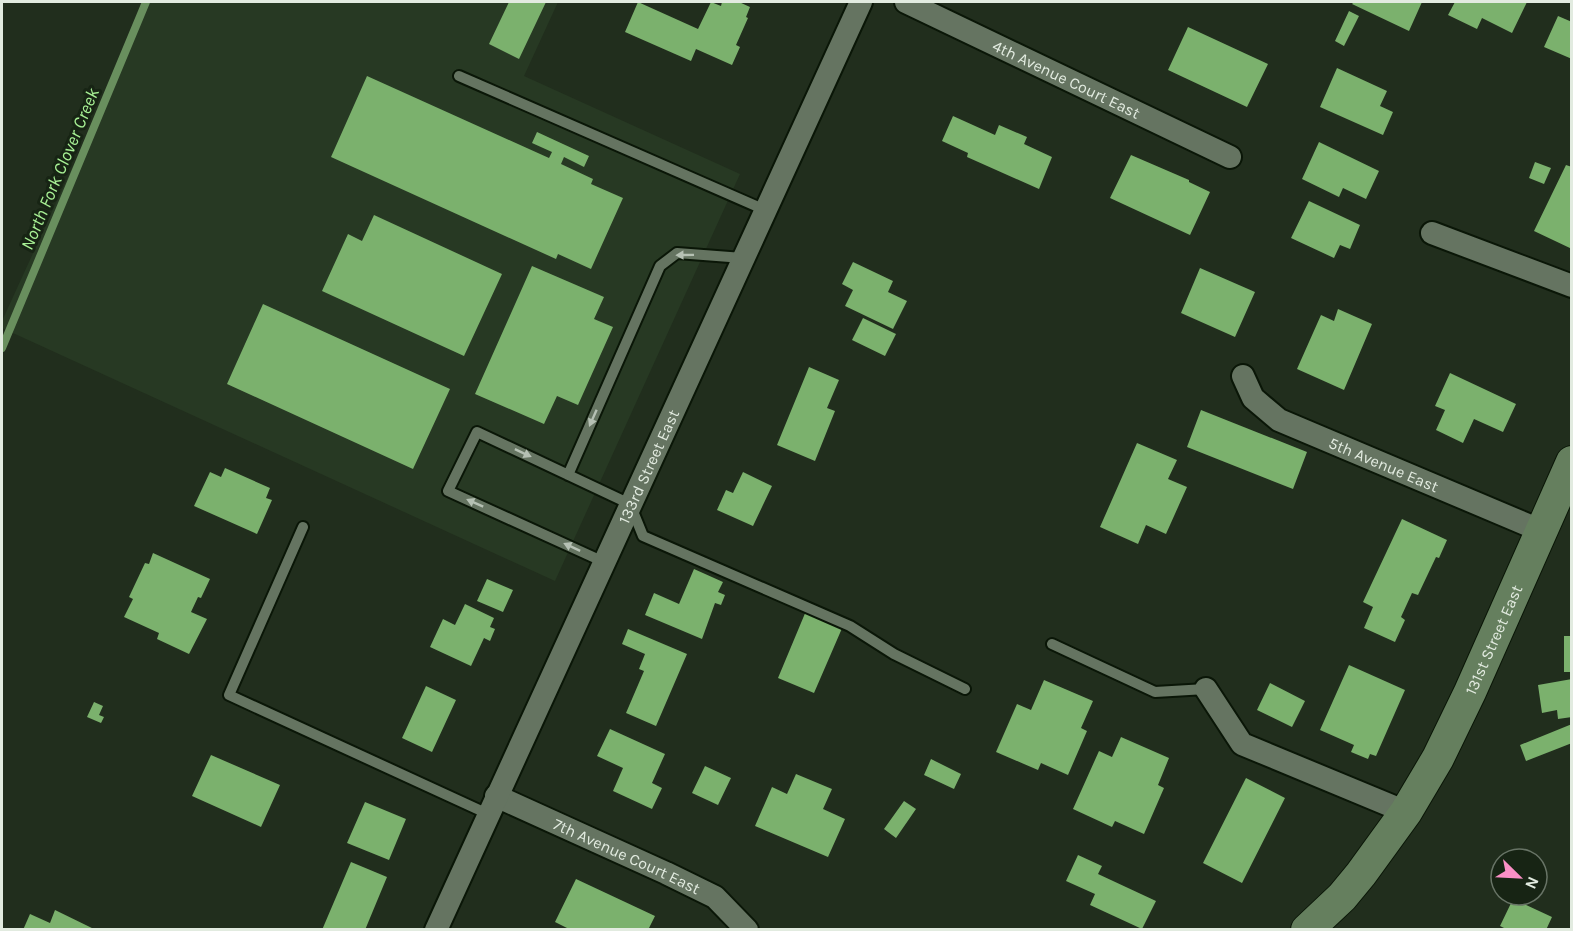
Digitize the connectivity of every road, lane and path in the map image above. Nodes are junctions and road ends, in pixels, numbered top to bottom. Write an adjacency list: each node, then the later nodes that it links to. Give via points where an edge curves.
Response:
1 (861, 2): 5 (street, 133rd Street East)
2 (906, 2): 4 (street, 4th Avenue Court East)
3 (459, 76): 5 (lane)
4 (1230, 157)
5 (765, 210): 7 (street, 133rd Street East)
6 (1432, 233): 8 (street)
7 (743, 258): 11 (lane, one-way to 11, via 677,253 660,266); 12 (street, 133rd Street East)
8 (1572, 286)
9 (1243, 376): 13 (street, 5th Avenue East, via 1252,398 1279,420)
10 (1572, 462): 13 (main road, 131st Street East)
11 (568, 475): 12 (lane); 15 (lane, one-way to 11, via 448,491 477,432)
12 (630, 504): 15 (street, 133rd Street East); 17 (lane, via 643,536 850,626 894,654)
13 (1556, 515): 20 (main road, 131st Street East, via 1438,758)
14 (303, 527): 19 (lane, via 229,695)
15 (604, 562): 19 (street, 133rd Street East)
16 (1052, 644): 18 (lane, via 1155,692)
17 (965, 689)
18 (1206, 689): 20 (street, via 1242,744)
19 (492, 805): 21 (street, 133rd Street East); 22 (street, 7th Avenue Court East, via 666,873 715,897)
20 (1406, 812): 23 (main road, 131st Street East, via 1342,897)
21 (436, 930)
22 (747, 930)
23 (1307, 930)

